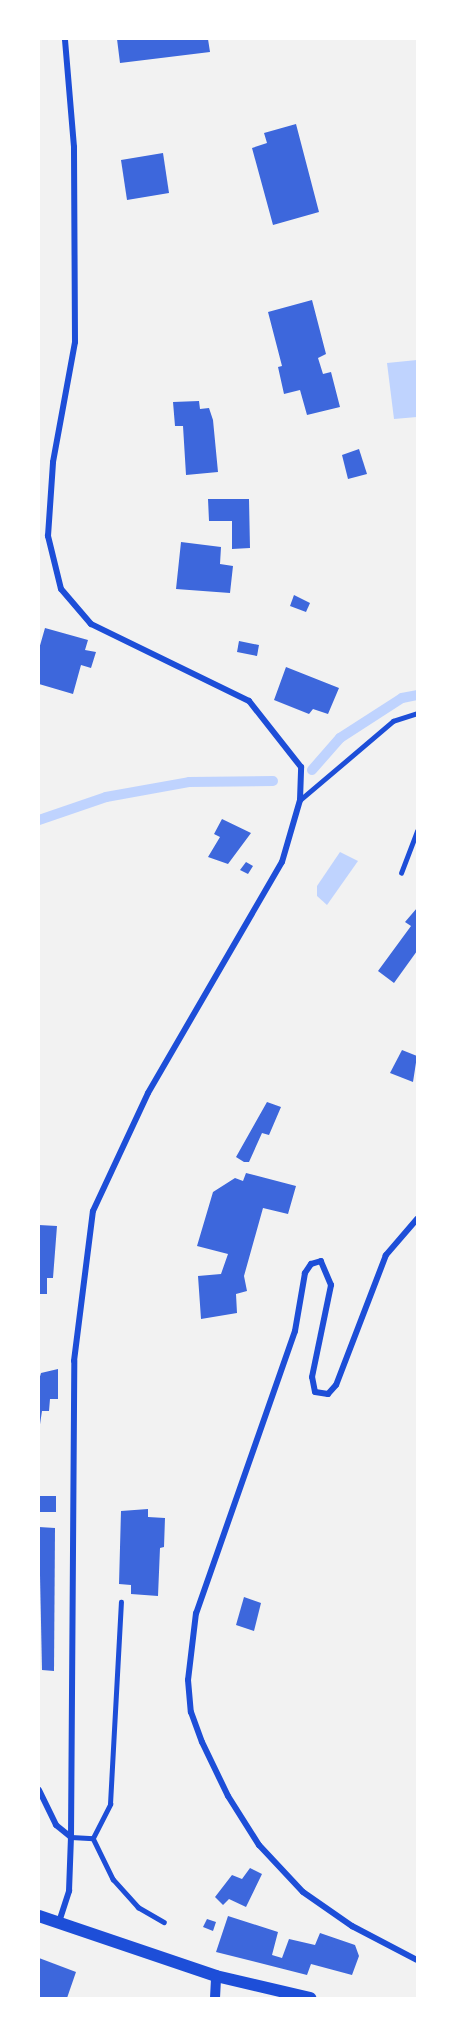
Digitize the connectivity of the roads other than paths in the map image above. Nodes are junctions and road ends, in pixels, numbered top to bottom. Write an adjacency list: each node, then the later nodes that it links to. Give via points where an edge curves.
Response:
1 (65, 39): 3 (street, via 74,147 75,342 53,462 48,536 61,590 91,624 249,701 302,767)
2 (417, 713): 3 (lane, via 393,721)
3 (300, 801): 9 (street, via 282,862 148,1093 93,1211 74,1361)
4 (417, 831): 5 (lane)
5 (401, 873)
6 (417, 1219): 14 (street, via 386,1255 336,1385 328,1394 315,1392 312,1377 331,1285 321,1261 311,1264 305,1273 295,1331 196,1613 189,1680 191,1712 202,1743 228,1796 259,1845 303,1892 352,1926)
7 (121, 1602): 10 (lane, via 110,1804)
8 (39, 1790): 9 (street, via 56,1825)
9 (72, 1837): 10 (lane); 12 (street, via 69,1891)
10 (93, 1838): 13 (lane, via 113,1879 138,1907)
11 (39, 1916): 12 (main road)
12 (58, 1922): 15 (main road)
13 (164, 1922)
14 (417, 1960)
15 (216, 1977): 16 (street); 17 (main road)
16 (215, 1998)
17 (310, 1998)

